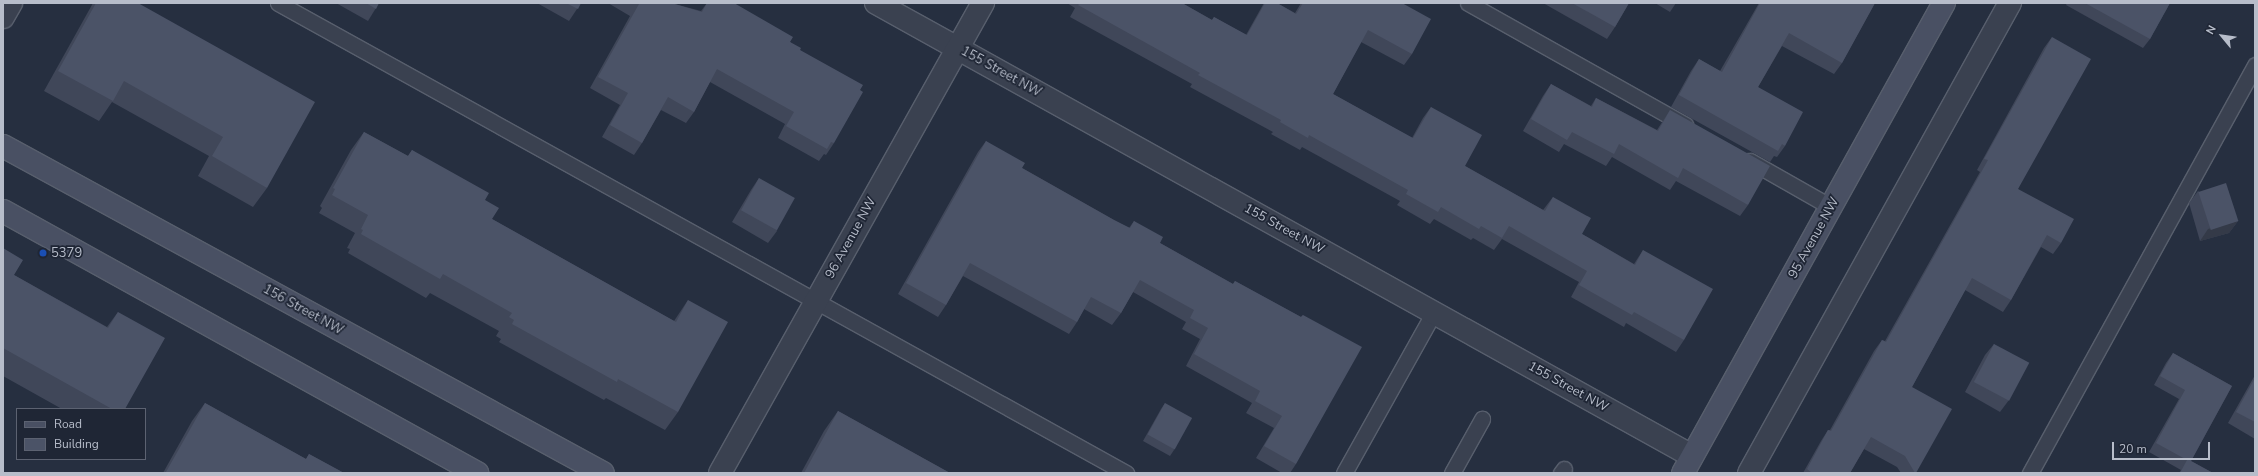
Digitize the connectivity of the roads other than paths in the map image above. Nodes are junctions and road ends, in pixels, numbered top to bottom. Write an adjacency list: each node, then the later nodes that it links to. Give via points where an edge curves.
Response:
1 (11, 3): 8 (street)
2 (278, 3): 16 (lane)
3 (876, 3): 9 (street, 155 Street NW)
4 (983, 3): 9 (street, 96 Avenue NW)
5 (1468, 3): 11 (lane)
6 (1944, 3): 14 (main road, 95 Avenue NW)
7 (2010, 3): 26 (street)
8 (3, 17)
9 (957, 48): 16 (street, 96 Avenue NW); 17 (street, 155 Street NW)
10 (2255, 65): 27 (lane)
11 (1695, 130)
12 (3, 146): 21 (main road, 156 Street NW)
13 (1737, 154): 14 (lane)
14 (1831, 207): 19 (main road, 95 Avenue NW)
15 (3, 211): 20 (main road)
16 (816, 301): 22 (street, 96 Avenue NW); 23 (lane)
17 (1434, 312): 19 (street, 155 Street NW); 24 (lane)
18 (1482, 419): 25 (lane)
19 (1688, 464)
20 (477, 473)
21 (603, 473)
22 (720, 473)
23 (1126, 473)
24 (1344, 473)
25 (1452, 473)
26 (1749, 473)
27 (2030, 473)

